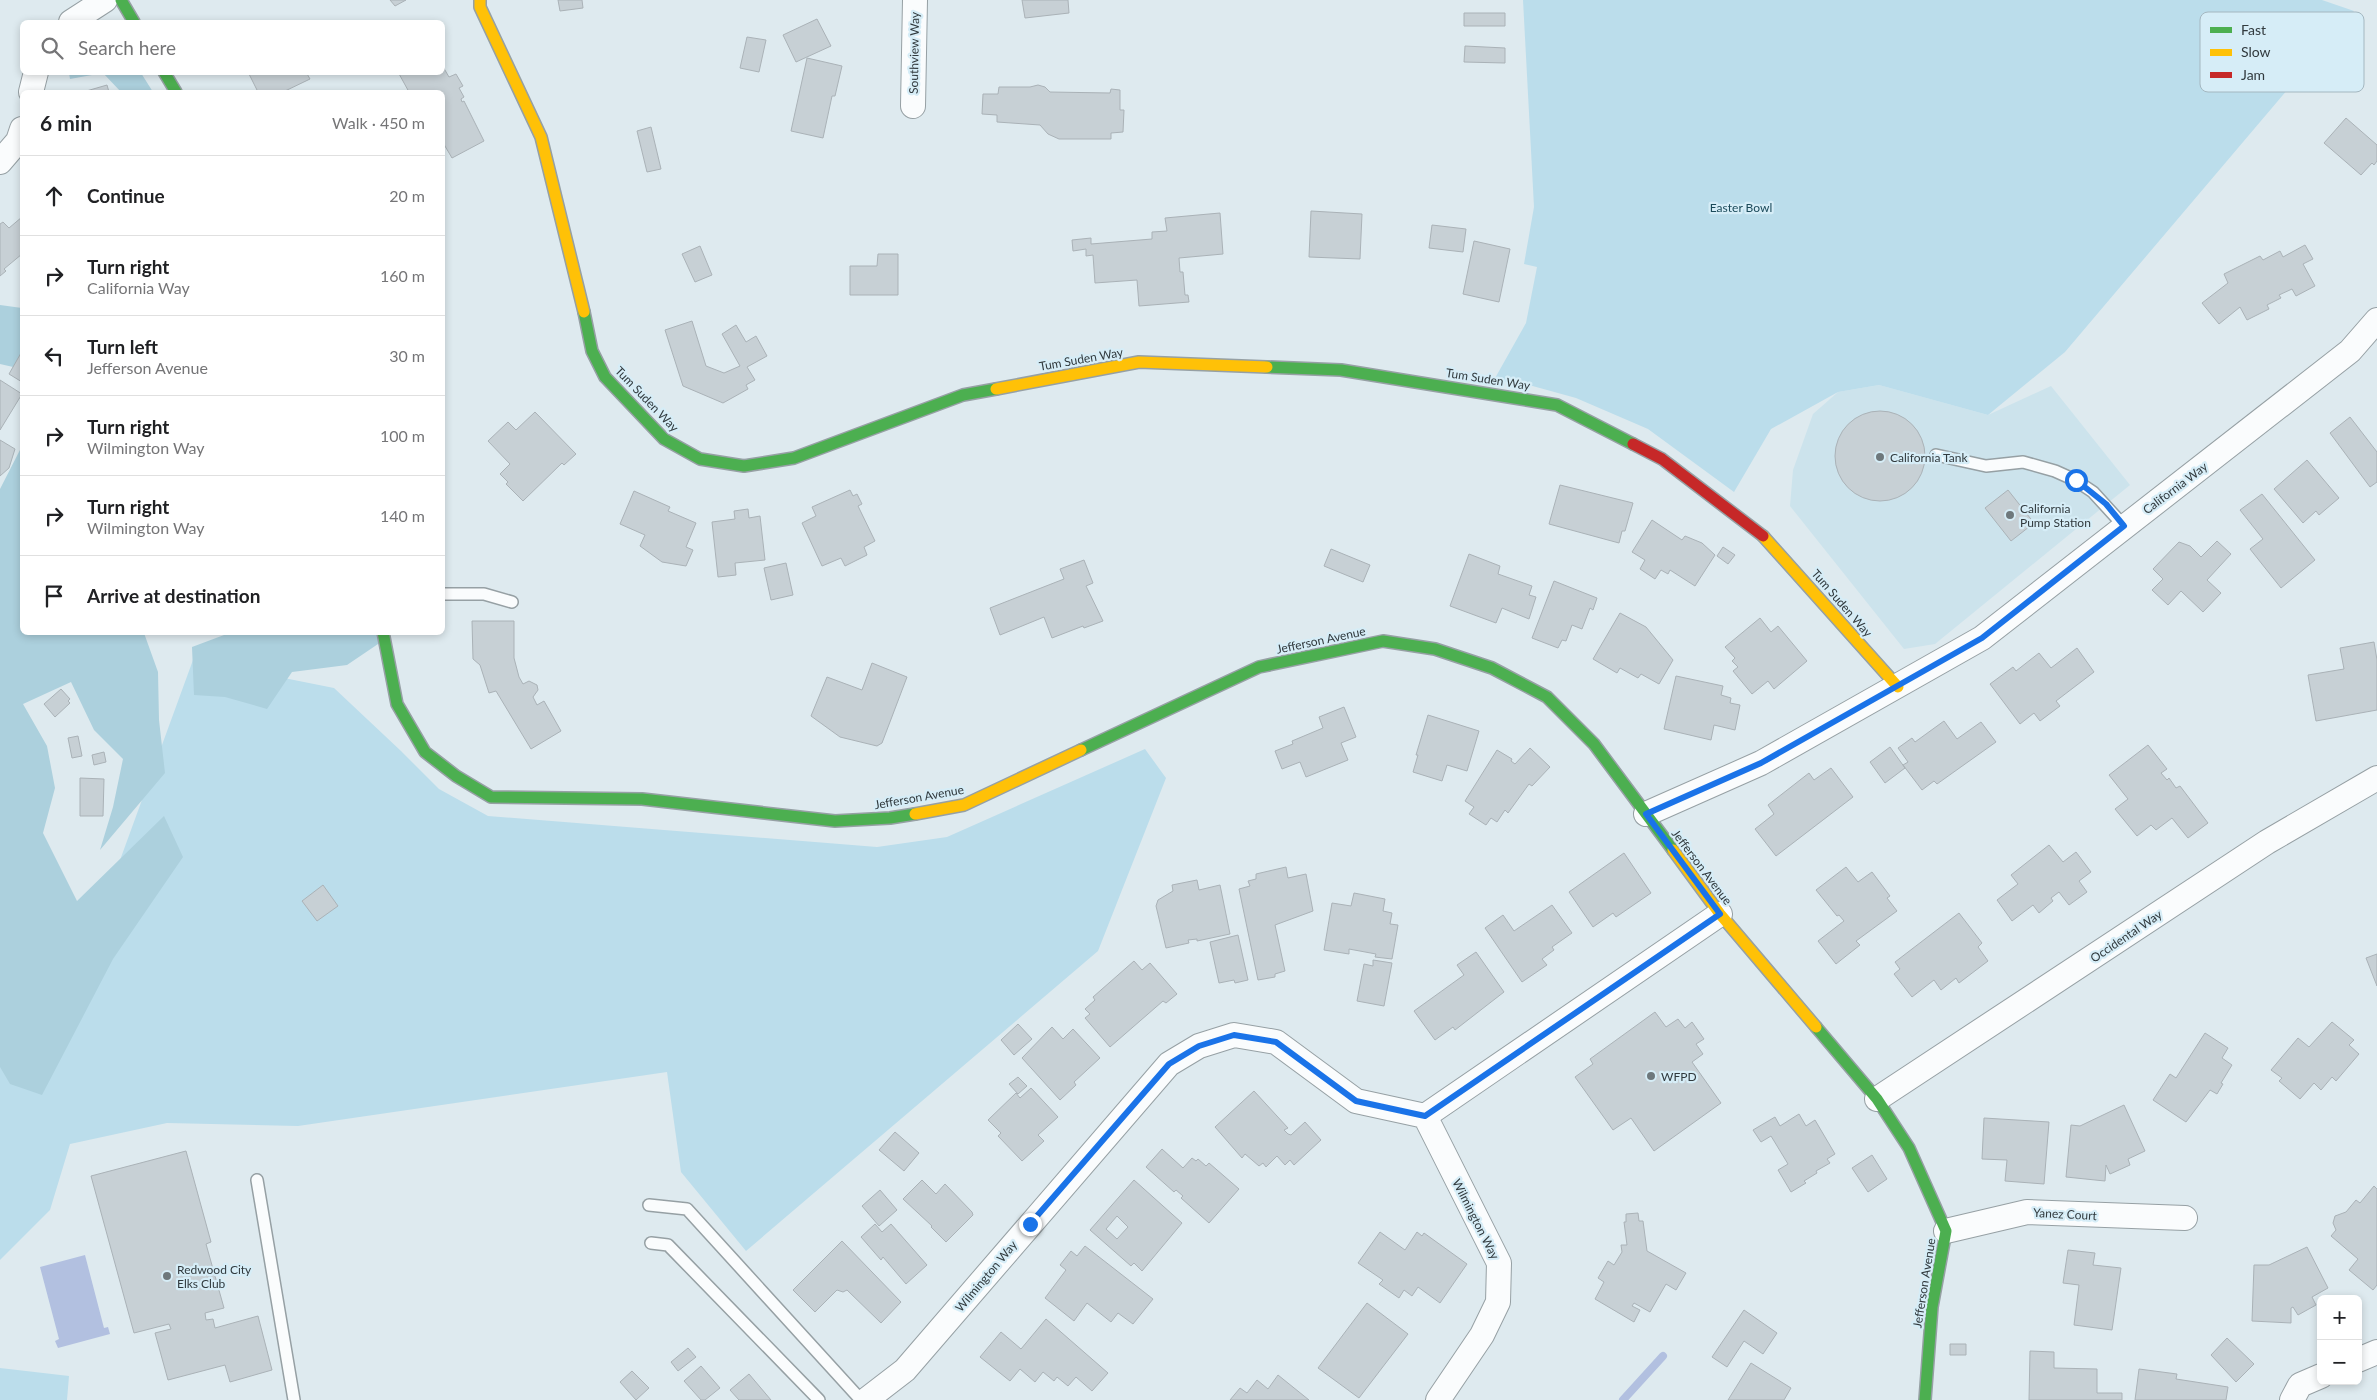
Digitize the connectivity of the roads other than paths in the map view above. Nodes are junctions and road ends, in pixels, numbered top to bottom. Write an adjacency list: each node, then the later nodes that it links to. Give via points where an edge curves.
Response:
1 (105, 0): 5 (street)
2 (121, 0): 6 (street)
3 (480, 0): 20 (street, Tum Suden Way, via 480,7 541,137 592,351 606,377 664,439 700,459 744,466 794,458 963,395 1139,362 1341,370 1557,404 1662,458 1767,539)
4 (915, 0): 11 (street, Southview Way)
5 (74, 20)
6 (133, 20)
7 (35, 75): 9 (street)
8 (166, 75): 10 (street)
9 (32, 90)
10 (175, 90)
11 (913, 106)
12 (20, 134): 13 (street)
13 (0, 162)
14 (2377, 320): 16 (street, California Way, via 2350,352)
15 (1936, 455): 16 (lane, via 1986,466 2023,462 2055,471 2093,492)
16 (2124, 526): 20 (street, California Way, via 1982,638)
17 (445, 594): 18 (lane, via 484,594)
18 (512, 602)
19 (384, 635): 22 (street, Jefferson Avenue, via 397,704 426,752 490,798 642,799 835,821 890,818 964,805 1258,667 1383,641 1451,654 1492,668 1547,697 1594,744)
20 (1898, 686): 22 (street, California Way, via 1761,763)
21 (2377, 778): 24 (street, Occidental Way, via 2267,842)
22 (1646, 814): 23 (street, Jefferson Avenue)
23 (1720, 914): 24 (street, Jefferson Avenue); 25 (street)
24 (1877, 1099): 29 (street, Jefferson Avenue, via 1909,1148)
25 (1425, 1116): 37 (street, Wilmington Way, via 1356,1101 1276,1042 1234,1035 1199,1046 1169,1064 905,1370); 38 (street, Wilmington Way, via 1499,1263 1498,1302 1482,1335)
26 (257, 1180): 34 (lane)
27 (649, 1205): 36 (lane, via 687,1209)
28 (2185, 1218): 29 (street, Yanez Court, via 2027,1212)
29 (1946, 1231): 39 (street, Jefferson Avenue, via 1932,1306)
30 (651, 1243): 35 (lane, via 668,1245)
31 (2377, 1352): 32 (street)
32 (2362, 1358)
33 (2317, 1378): 40 (street, via 2300,1386)
34 (294, 1400)
35 (818, 1400)
36 (861, 1400)
37 (866, 1400)
38 (1438, 1400)
39 (1925, 1400)
40 (2292, 1400)

